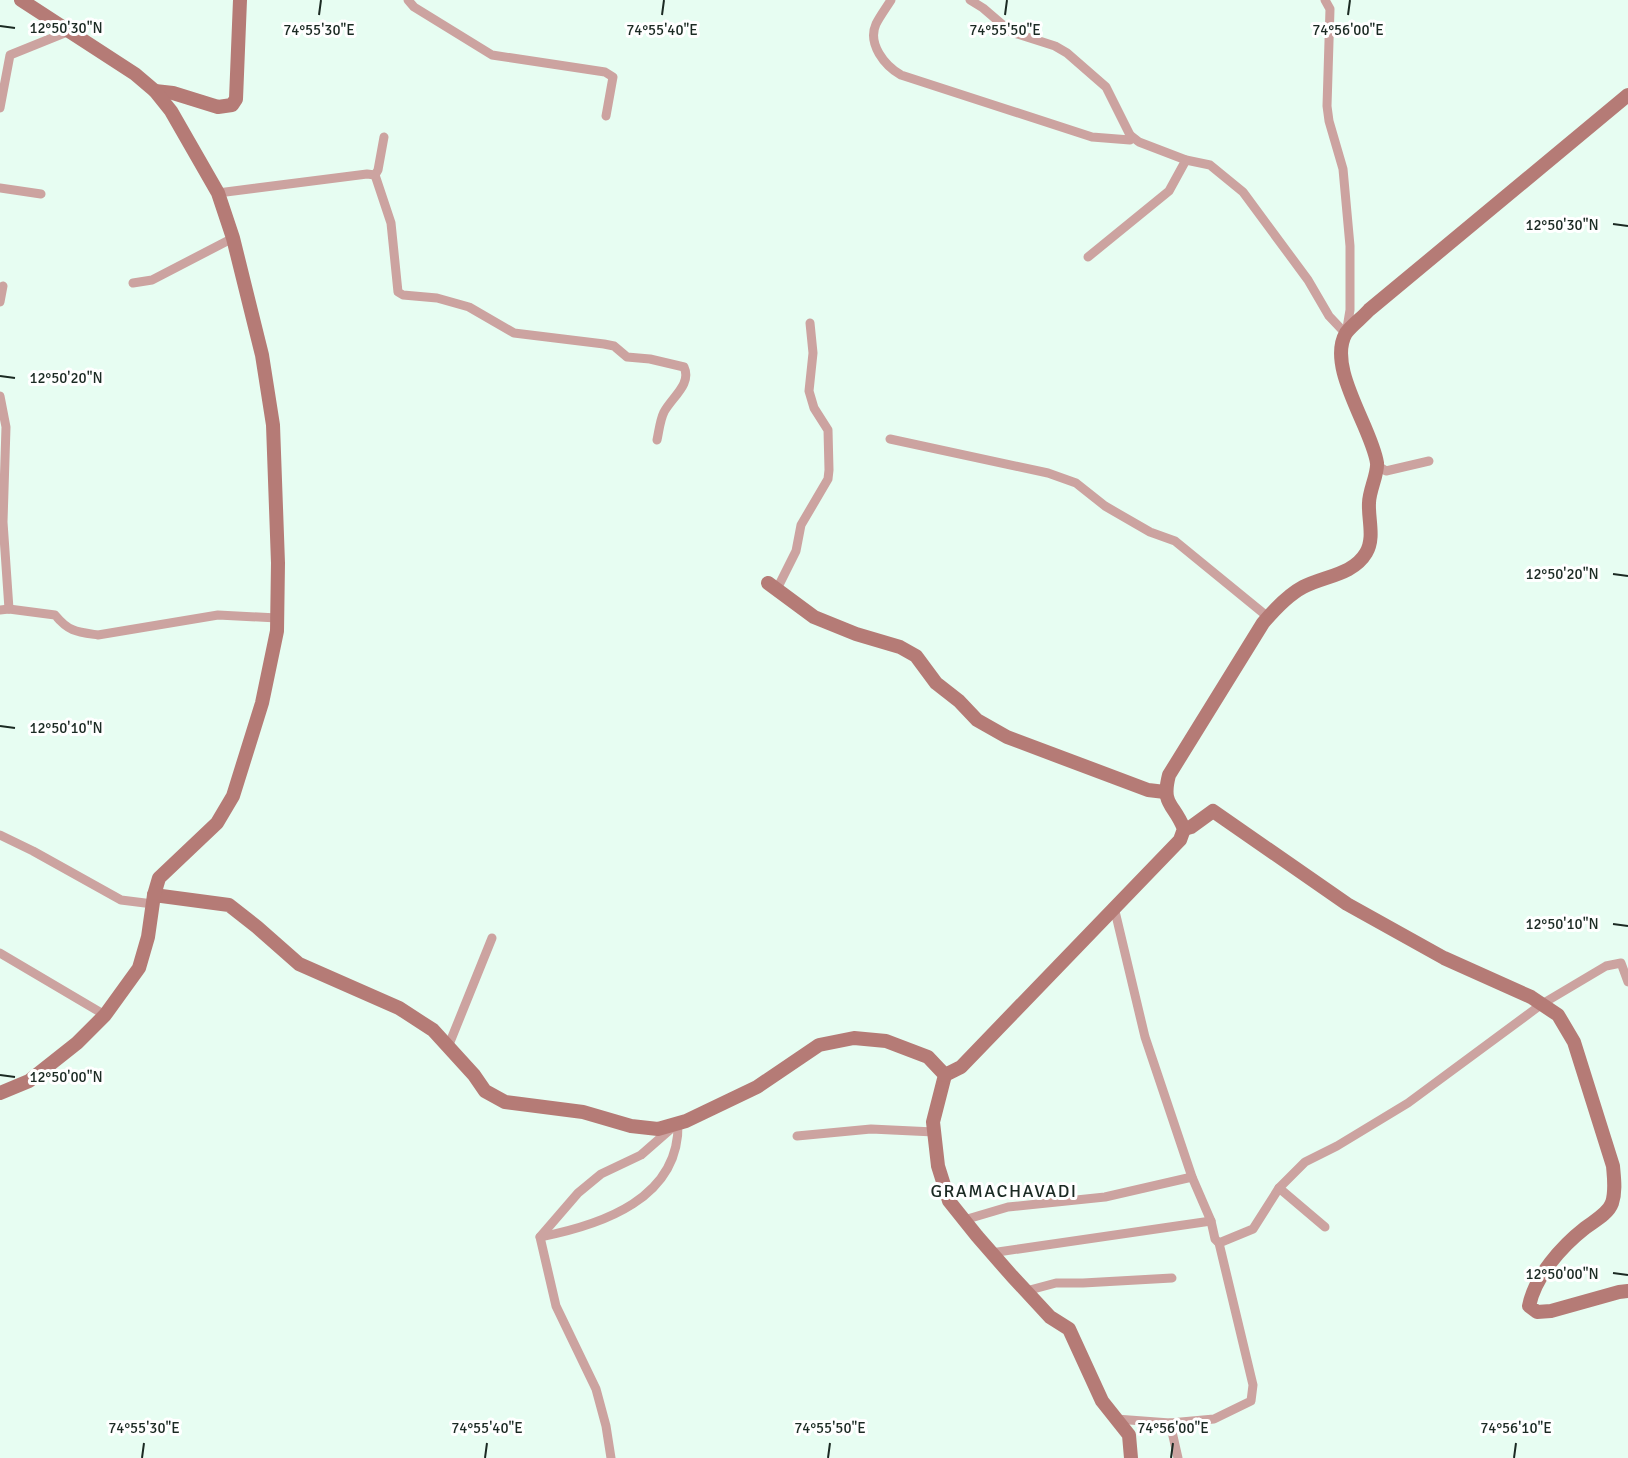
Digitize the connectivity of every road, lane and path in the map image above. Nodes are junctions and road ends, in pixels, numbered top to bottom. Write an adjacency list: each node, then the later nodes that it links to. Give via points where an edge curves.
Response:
1 (21, 0): 7 (street)
2 (240, 0): 8 (street, via 236,99 232,105 218,107)
3 (408, 0): 11 (street, via 492,55 605,72 613,77)
4 (891, 0): 12 (street, via 874,26 876,45 889,68 912,79 1092,137 1130,140)
5 (970, 0): 12 (street, via 1011,32 1067,53 1106,87)
6 (1325, 0): 25 (street, via 1330,9 1327,106 1343,169 1350,246)
7 (67, 32): 8 (street); 10 (street, via 10,55)
8 (155, 91): 17 (street, via 171,111)
9 (1628, 95): 25 (street, via 1369,310)
10 (0, 108)
11 (606, 116)
12 (1130, 135): 14 (street)
13 (384, 137): 15 (street)
14 (1186, 160): 20 (street, via 1169,191); 25 (street, via 1210,165 1243,192 1308,280 1329,316)
15 (375, 175): 17 (street); 28 (street, via 391,223 398,292 469,307 514,333 604,344 614,346 627,357 684,367 686,378 663,414)
16 (0, 189): 18 (street)
17 (218, 193): 19 (street)
18 (41, 194)
19 (233, 238): 21 (street, via 152,280); 34 (street, via 262,355 273,425)
20 (1088, 258)
21 (133, 283)
22 (3, 286): 23 (street)
23 (0, 302)
24 (810, 323): 31 (street, via 813,353 808,391 828,430 828,479 801,525 796,551)
25 (1346, 334): 30 (street, via 1340,353 1344,372)
26 (0, 396): 32 (street, via 6,428)
27 (890, 439): 33 (street, via 1048,472 1076,483 1105,506 1175,541)
28 (657, 440)
29 (1429, 461): 30 (street, via 1386,471)
30 (1377, 465): 33 (street, via 1369,503 1367,551 1350,569 1301,588)
31 (773, 586): 35 (street, via 814,617 916,656 936,683 977,720 1006,737 1149,790)
32 (4, 610): 34 (street, via 55,615 64,627 98,635 218,615)
33 (1268, 617): 35 (street, via 1169,775)
34 (278, 618): 38 (street, via 262,703 233,796 217,823 159,878)
35 (1165, 792): 36 (street)
36 (1184, 829): 39 (street, via 1180,840); 43 (street, via 1214,811 1347,904 1444,958)
37 (0, 835): 38 (street, via 121,900)
38 (154, 899): 44 (street, via 140,968); 45 (street, via 229,905 299,964 399,1008 433,1030)
39 (1114, 908): 46 (street, via 961,1067); 51 (street, via 1145,1036)
40 (492, 938): 45 (street)
41 (0, 952): 44 (street)
42 (1628, 982): 43 (street, via 1621,963 1606,966)
43 (1542, 1004): 52 (street, via 1408,1103 1305,1162); 61 (street, via 1558,1015 1574,1042 1613,1166 1614,1184 1611,1204 1551,1261 1529,1306 1537,1312 1551,1311)
44 (105, 1015): 47 (street, via 77,1043 29,1080)
45 (448, 1047): 48 (street, via 485,1091 505,1102 583,1112 631,1126 658,1129)
46 (945, 1075): 48 (street, via 928,1057 886,1041 854,1038 819,1045 757,1087); 49 (street)
47 (0, 1093)
48 (678, 1123): 56 (street, via 641,1155 585,1186); 56 (street, via 671,1162 639,1201 611,1216)
49 (934, 1132): 50 (street, via 871,1129); 53 (street, via 946,1192)
50 (797, 1136)
51 (1192, 1177): 53 (street, via 1105,1197 1008,1207); 54 (street)
52 (1279, 1188): 55 (street); 57 (street, via 1253,1229)
53 (964, 1220): 58 (street)
54 (1210, 1221): 57 (street); 58 (street)
55 (1325, 1227)
56 (540, 1237): 66 (street, via 556,1306 596,1389)
57 (1220, 1243): 64 (street, via 1253,1385 1251,1401 1214,1419)
58 (991, 1253): 60 (street)
59 (1172, 1278): 60 (street, via 1056,1283)
60 (1026, 1291): 62 (street, via 1050,1317 1069,1329 1102,1401)
61 (1628, 1291)
62 (1116, 1419): 63 (street); 65 (street, via 1129,1436)
63 (1146, 1421): 64 (street); 65 (street, via 1135,1431)
64 (1170, 1423): 67 (street)
65 (1130, 1452)
66 (611, 1458)
67 (1178, 1458)

